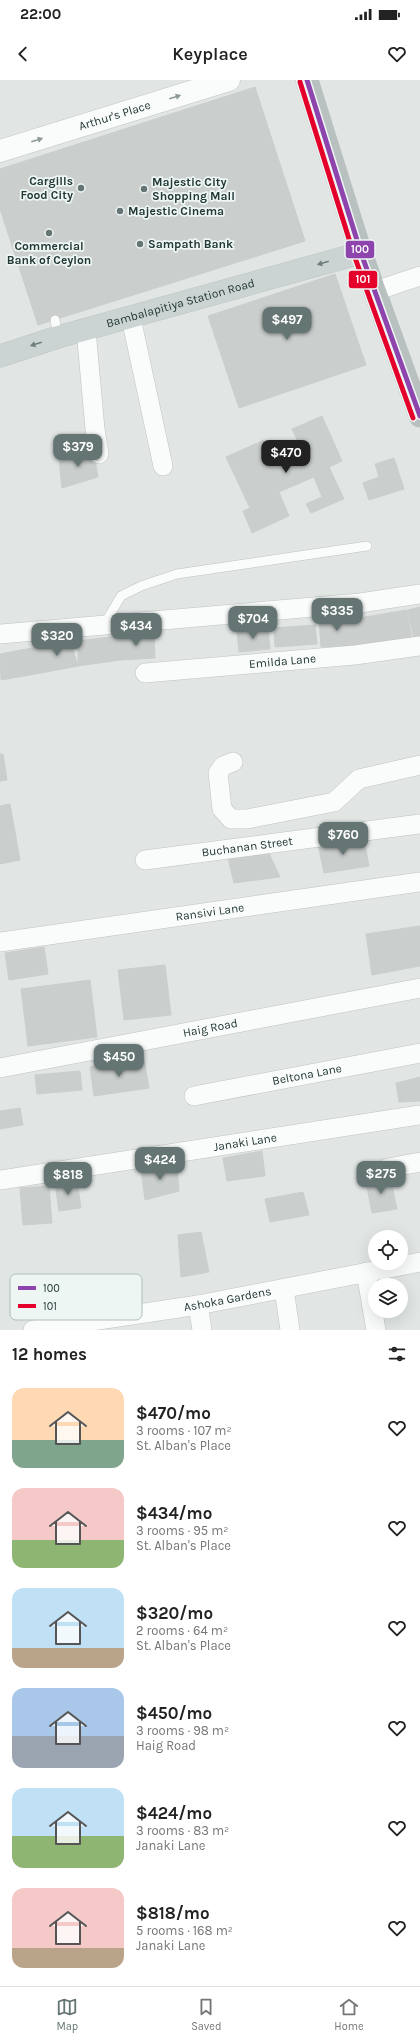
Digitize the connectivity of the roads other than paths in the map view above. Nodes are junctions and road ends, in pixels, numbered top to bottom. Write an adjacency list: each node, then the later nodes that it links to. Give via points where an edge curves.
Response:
1 (229, 80): 3 (street, Arthur's Place, one-way to 1)
2 (307, 80): 4 (highway)
3 (0, 151)
4 (361, 253): 6 (highway); 7 (main road, Bambalapitiya Station Road, one-way to 7)
5 (420, 276): 6 (street)
6 (375, 291): 10 (highway)
7 (131, 318): 8 (main road, Bambalapitiya Station Road); 12 (street)
8 (86, 330): 9 (main road, Bambalapitiya Station Road, one-way to 9, via 56,329); 11 (street)
9 (0, 356)
10 (420, 416)
11 (99, 454)
12 (163, 466)
13 (366, 546): 15 (lane, via 177,574 120,596)
14 (420, 594): 15 (street, via 360,603)
15 (104, 625): 16 (street)
16 (0, 634)
17 (420, 646): 18 (street, Emilda Lane, via 355,655)
18 (145, 673)
19 (233, 762): 20 (street, via 223,766 218,773 222,809 231,818 247,818 334,802 359,779)
20 (420, 765)
21 (420, 824): 22 (street, Buchanan Street)
22 (145, 860)
23 (420, 882): 24 (street, Ransivi Lane)
24 (0, 942)
25 (420, 988): 27 (street, Haig Road)
26 (420, 1053): 28 (street, Beltona Lane)
27 (0, 1068)
28 (194, 1096)
29 (420, 1115): 32 (street, Janaki Lane)
30 (420, 1162): 31 (street)
31 (388, 1168)
32 (0, 1180)
33 (420, 1262): 34 (street, Ashoka Gardens)
34 (366, 1272): 35 (street, Ashoka Gardens); 42 (street)
35 (284, 1289): 36 (street, Ashoka Gardens); 41 (street)
36 (198, 1304): 37 (street, Ashoka Gardens); 40 (street)
37 (142, 1313)
38 (96, 1320): 39 (street, Ashoka Gardens)
39 (33, 1330)
40 (202, 1330)
41 (290, 1330)
42 (376, 1330)

